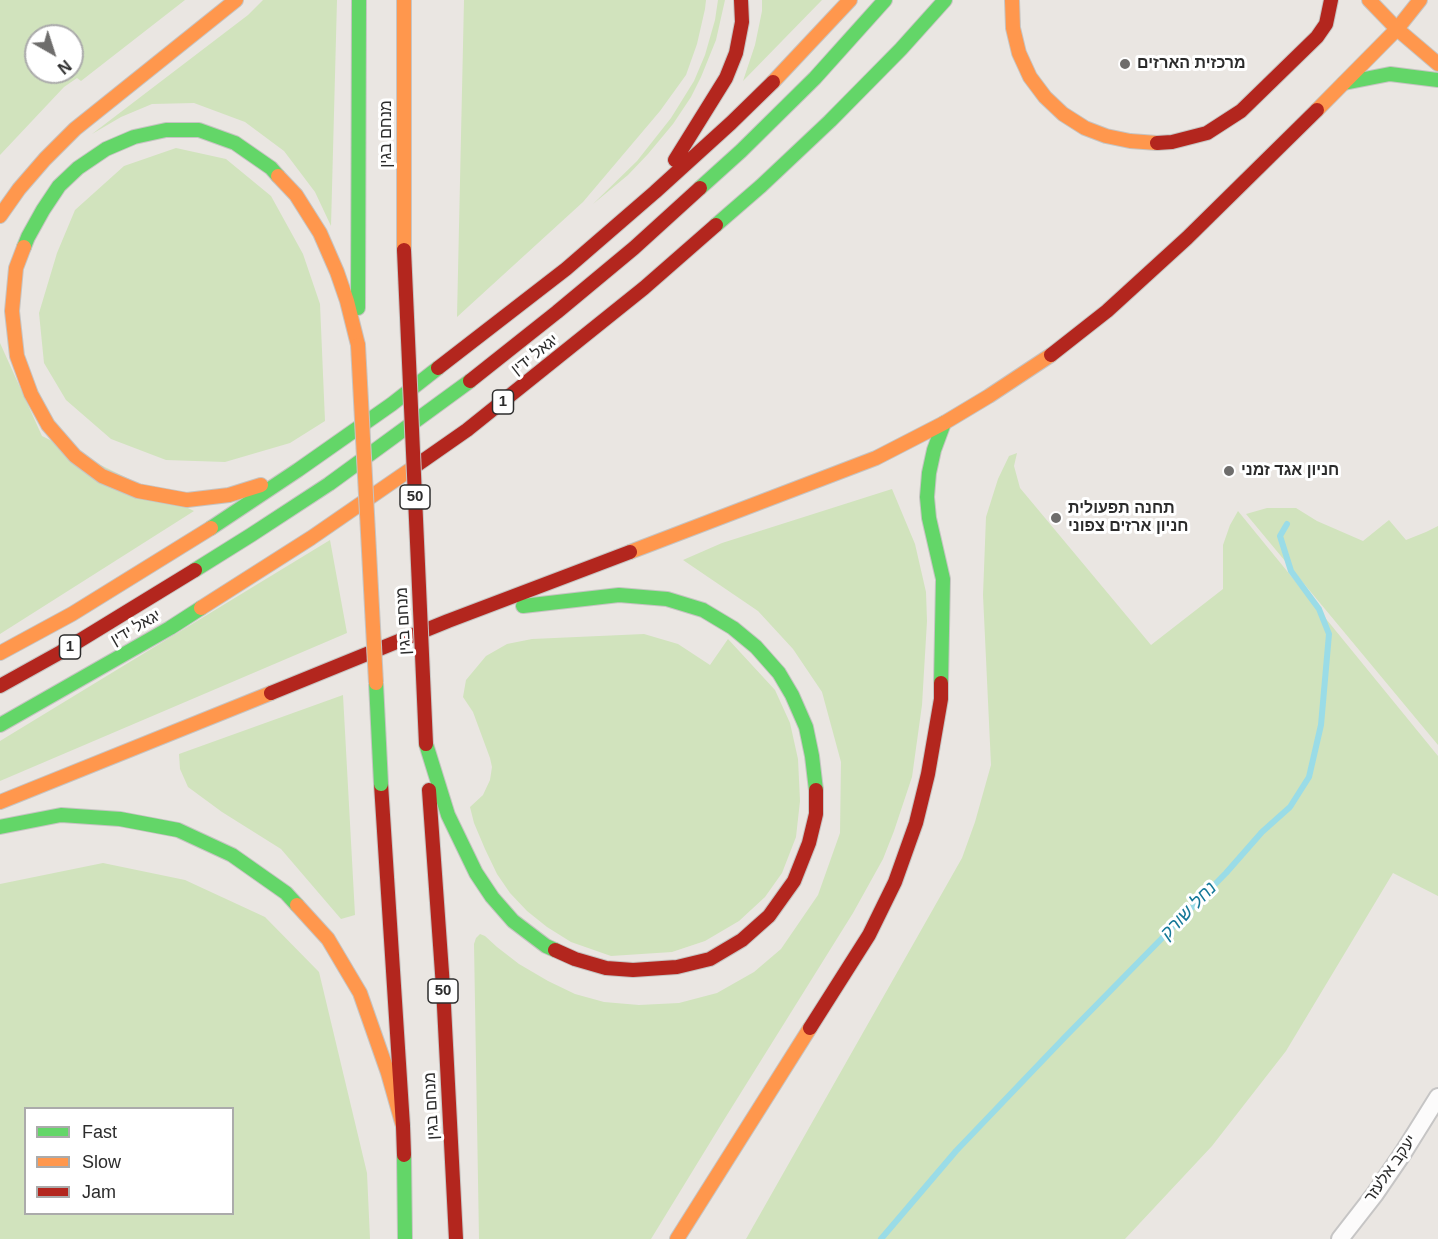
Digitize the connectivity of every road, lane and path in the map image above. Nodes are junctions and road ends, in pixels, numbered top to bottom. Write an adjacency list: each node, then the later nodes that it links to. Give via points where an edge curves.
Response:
1 (236, 0): 17 (main road, via 75,129 19,189)
2 (359, 0): 18 (main road, מנחם בגין)
3 (404, 0): 25 (main road, מנחם בגין / 50, bridge, via 404,250)
4 (741, 0): 16 (main road, via 742,22 726,78)
5 (850, 0): 16 (main road, via 770,85)
6 (885, 0): 23 (main road, יגאל ידין / 1, via 741,151 634,248 471,380 329,484 251,535)
7 (945, 0): 24 (main road, יגאל ידין / 1, via 830,121 761,186 644,288 467,430 170,628)
8 (1012, 0): 9 (main road, via 1019,53 1045,97 1085,128 1106,136 1151,143 1207,133 1241,111 1317,37 1326,24)
9 (1331, 0)
10 (1369, 0): 12 (main road)
11 (1420, 0): 12 (main road)
12 (1397, 29): 13 (main road); 15 (main road)
13 (1438, 64)
14 (1438, 80): 15 (main road, via 1390,74)
15 (1344, 83): 19 (main road, via 1107,311 1045,359)
16 (655, 192): 20 (main road, via 566,268 392,404)
17 (0, 216)
18 (358, 345): 20 (main road, via 342,286 320,233 296,195 271,168 235,142 199,130 166,130 106,149 58,186 28,237 16,268 12,311 16,356 48,425 75,456 102,476 138,491 187,500 229,495); 29 (main road, מנחם בגין, bridge)
19 (944, 423): 21 (main road, via 876,458); 32 (main road, via 928,473 927,497 943,579 941,699 916,823 895,882 869,935)
20 (298, 470): 22 (main road, via 81,608)
21 (448, 621): 25 (main road, via 554,601 619,595 667,599 703,610 733,627 756,647 792,695 806,727 812,756 816,814 794,881 769,916 742,940 710,959 677,967 606,968 546,945 513,921 492,897 448,815); 26 (main road)
22 (0, 653)
23 (0, 686)
24 (0, 725)
25 (426, 744): 31 (main road, מנחם בגין / 50)
26 (0, 802)
27 (0, 827): 29 (main road, via 61,815 120,819 178,830 232,855 286,893 328,939 360,993)
28 (1438, 1097): 33 (street, יעקב אלעזר, via 1398,1161)
29 (403, 1126): 30 (main road, מנחם בגין)
30 (405, 1239)
31 (456, 1239)
32 (676, 1239)
33 (1340, 1239)

